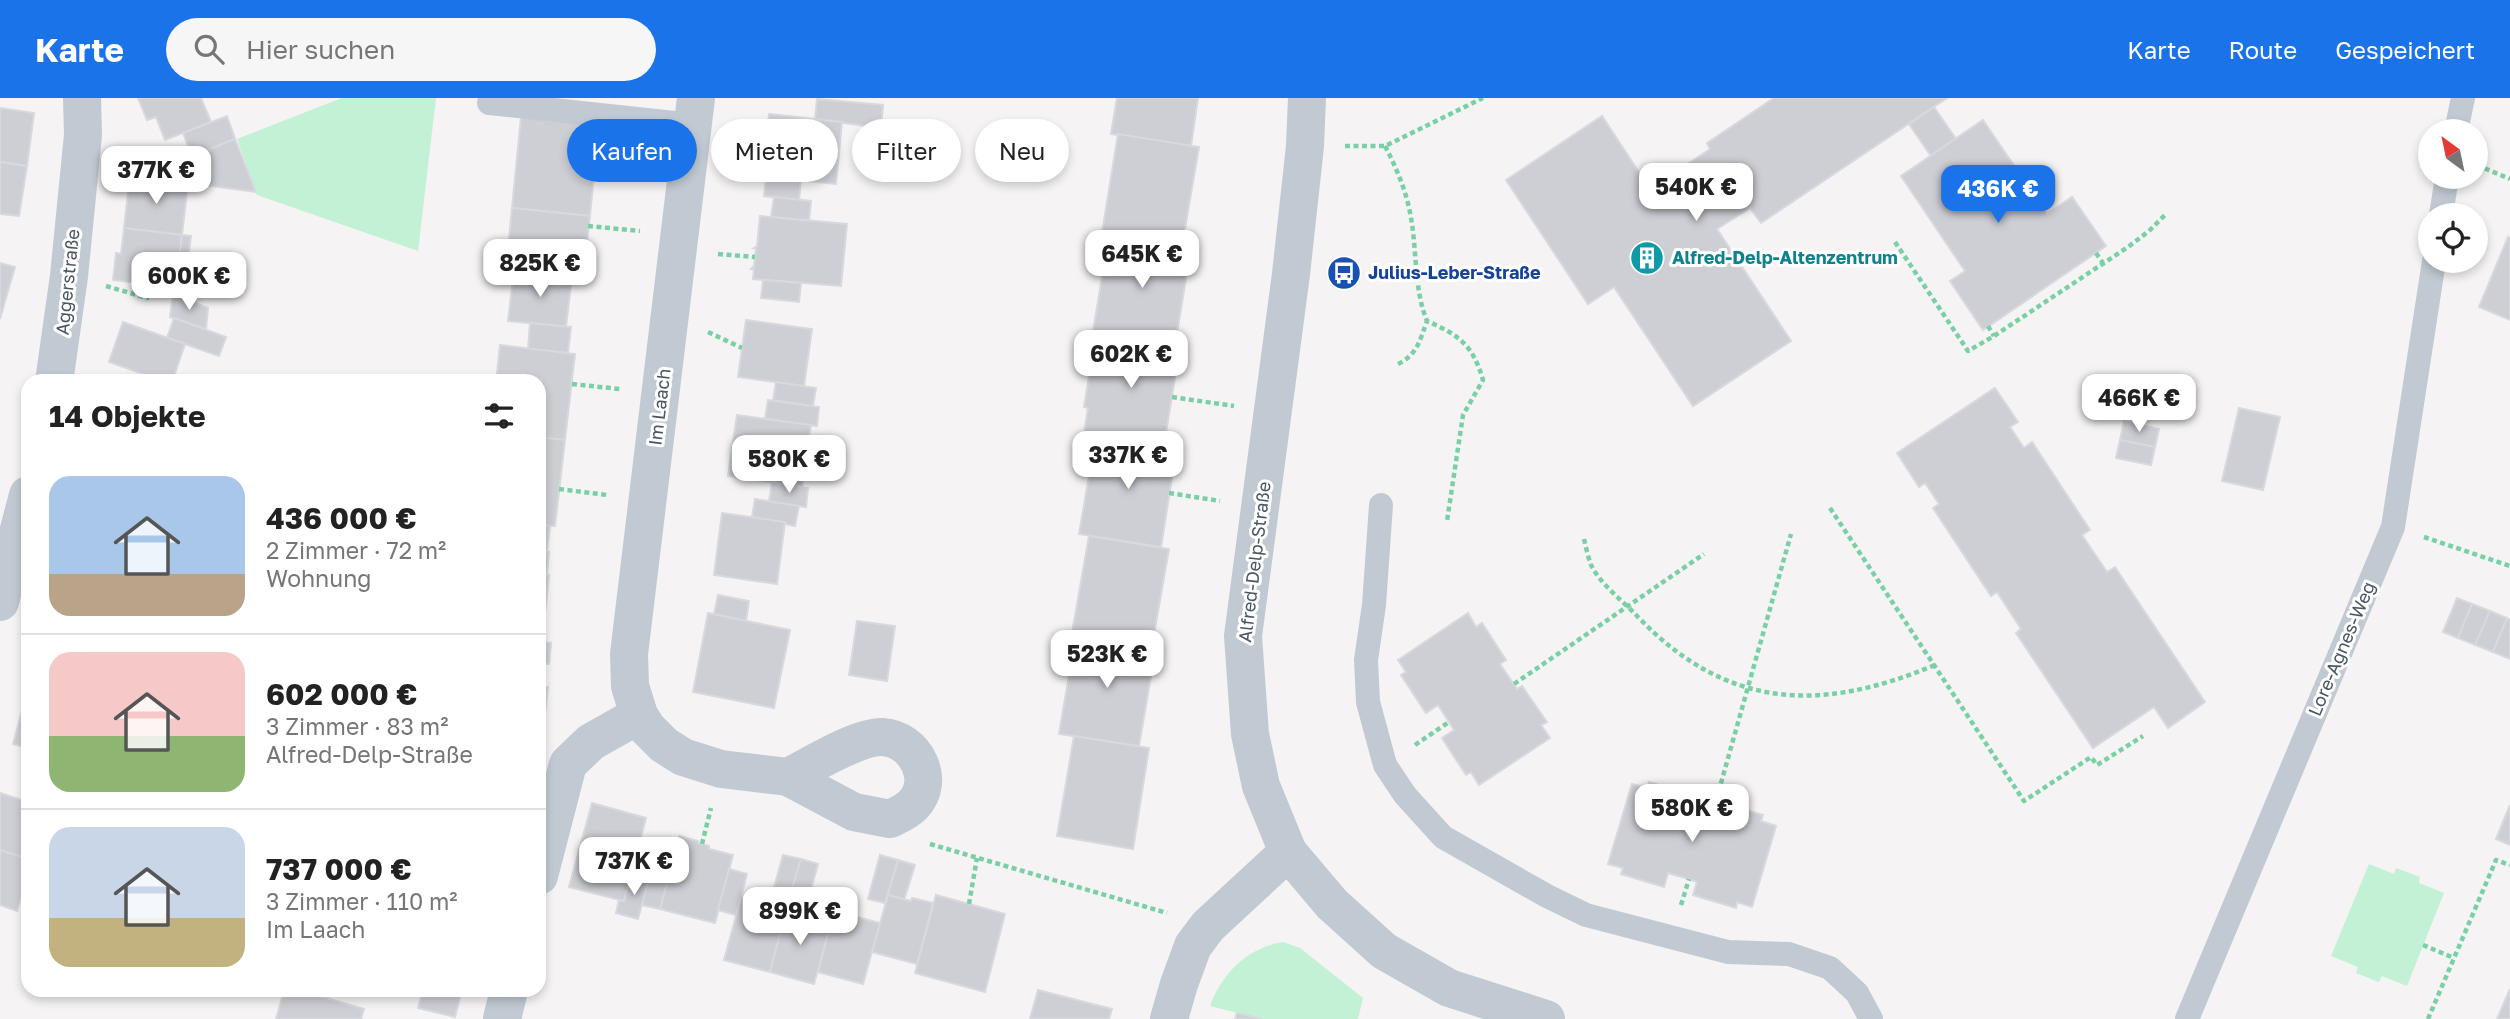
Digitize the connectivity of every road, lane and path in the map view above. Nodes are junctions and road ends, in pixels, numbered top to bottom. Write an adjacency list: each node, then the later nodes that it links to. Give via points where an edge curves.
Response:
1 (82, 98): 20 (street, Aggerstraße, via 83,135)
2 (1307, 98): 8 (street, Alfred-Delp-Straße)
3 (1483, 98): 9 (path)
4 (2463, 98): 7 (lane)
5 (489, 103): 6 (lane)
6 (695, 112)
7 (2459, 119)
8 (1305, 146): 9 (path); 28 (street, Alfred-Delp-Straße)
9 (1385, 146): 22 (path, via 1399,173 1411,216)
10 (2488, 170): 11 (path)
11 (2510, 179)
12 (687, 182): 15 (street, Im Laach)
13 (2166, 213): 18 (path)
14 (588, 226): 15 (path)
15 (681, 234): 31 (street, Im Laach)
16 (1895, 242): 24 (path, via 1968,351)
17 (2096, 253): 18 (path)
18 (2103, 263): 24 (path)
19 (2432, 273): 37 (lane, Lore-Agnes-Weg)
20 (69, 276): 21 (path, via 147,298); 26 (street, Aggerstraße)
21 (149, 285)
22 (1427, 321): 25 (path, via 1415,350); 35 (path, via 1464,340 1483,380 1463,415)
23 (1987, 326): 24 (path)
24 (1994, 336)
25 (1398, 365)
26 (55, 374)
27 (1172, 397): 28 (path)
28 (1274, 412): 33 (street, Alfred-Delp-Straße)
29 (559, 489): 31 (path)
30 (1169, 492): 33 (path)
31 (648, 499): 47 (street, Im Laach, via 629,654 630,686)
32 (1381, 505): 64 (lane, via 1366,660 1368,702 1385,765 1443,837 1586,915 1728,952 1789,954 1830,968 1857,993)
33 (1261, 507): 53 (street, Alfred-Delp-Straße, via 1243,636 1250,734 1261,786)
34 (1830, 508): 44 (path)
35 (1447, 521)
36 (21, 522): 42 (street)
37 (2393, 527): 41 (path); 65 (lane, Lore-Agnes-Weg)
38 (1791, 534): 46 (path)
39 (1584, 539): 43 (path, via 1591,565)
40 (1704, 554): 43 (path)
41 (2510, 566)
42 (0, 602)
43 (1629, 607): 45 (path); 46 (path, via 1714,677)
44 (1935, 665): 46 (path, via 1859,690 1807,695); 48 (path, via 2024,801 2091,757 2097,765)
45 (1514, 684)
46 (1746, 689): 50 (path)
47 (639, 715): 49 (street, Im Laach, via 664,745 683,757 721,769); 52 (street, via 591,742 568,764)
48 (2143, 736)
49 (788, 777): 51 (street, Im Laach, via 854,812); 51 (street, via 863,740 882,736 900,741 917,758 924,782 914,804)
50 (1714, 808)
51 (890, 819): 54 (path, via 928,843)
52 (546, 849)
53 (1288, 852): 57 (street); 63 (street, Alfred-Delp-Straße, via 1332,904 1384,951 1449,988)
54 (977, 858): 56 (path); 57 (path)
55 (2510, 866): 59 (path, via 2496,860)
56 (969, 904)
57 (1208, 926): 62 (street, via 1193,946)
58 (2423, 945): 59 (path)
59 (2454, 958): 66 (path)
60 (507, 997): 61 (street)
61 (502, 1019)
62 (1169, 1019)
63 (1546, 1019)
64 (1871, 1019)
65 (2187, 1019)
66 (2428, 1019)

